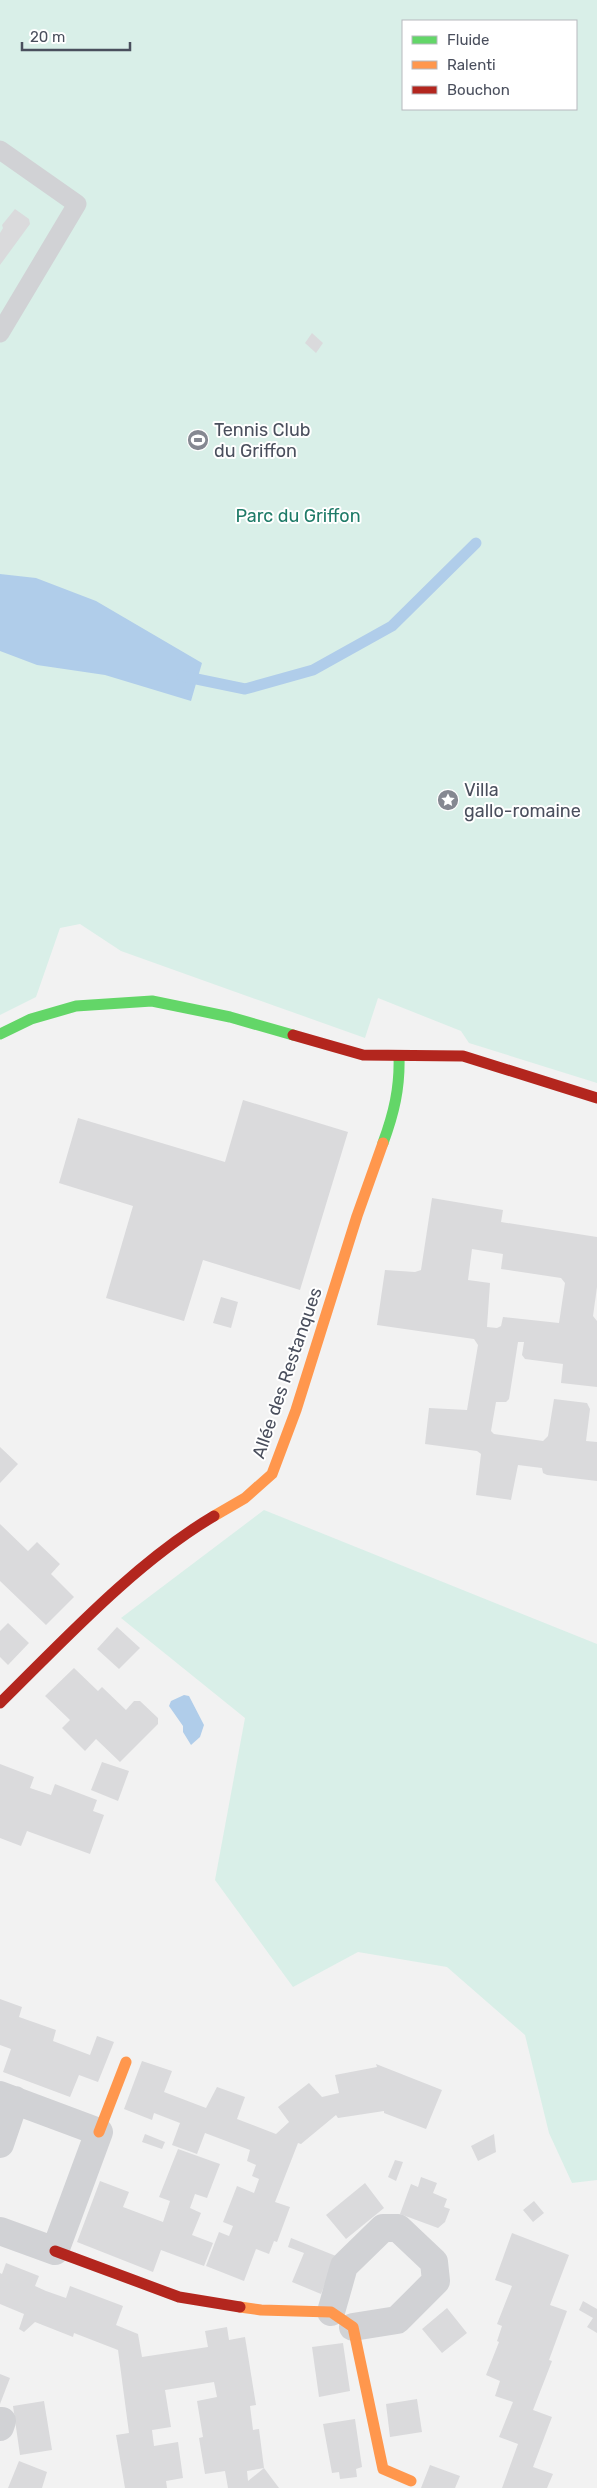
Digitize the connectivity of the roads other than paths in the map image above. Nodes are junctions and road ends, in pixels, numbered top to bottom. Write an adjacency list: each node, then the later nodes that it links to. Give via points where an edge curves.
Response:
1 (0, 150): 2 (lane, via 77,204)
2 (0, 333)
3 (0, 1034): 4 (street, via 31,1019 76,1006 152,1001 230,1017 363,1055)
4 (399, 1056): 5 (street, via 440,1053 463,1056); 6 (street, Allée des Restanques, via 400,1081 395,1110 272,1474 245,1498 199,1525 154,1559 88,1617)
5 (597, 1098)
6 (0, 1703)
7 (126, 2062): 9 (street)
8 (7, 2098): 9 (street); 10 (street)
9 (99, 2132): 12 (street)
10 (0, 2144)
11 (0, 2231): 12 (street)
12 (55, 2251): 15 (street, via 179,2297 342,2319 383,2470)
13 (0, 2421): 14 (street)
14 (0, 2427)
15 (411, 2481)

